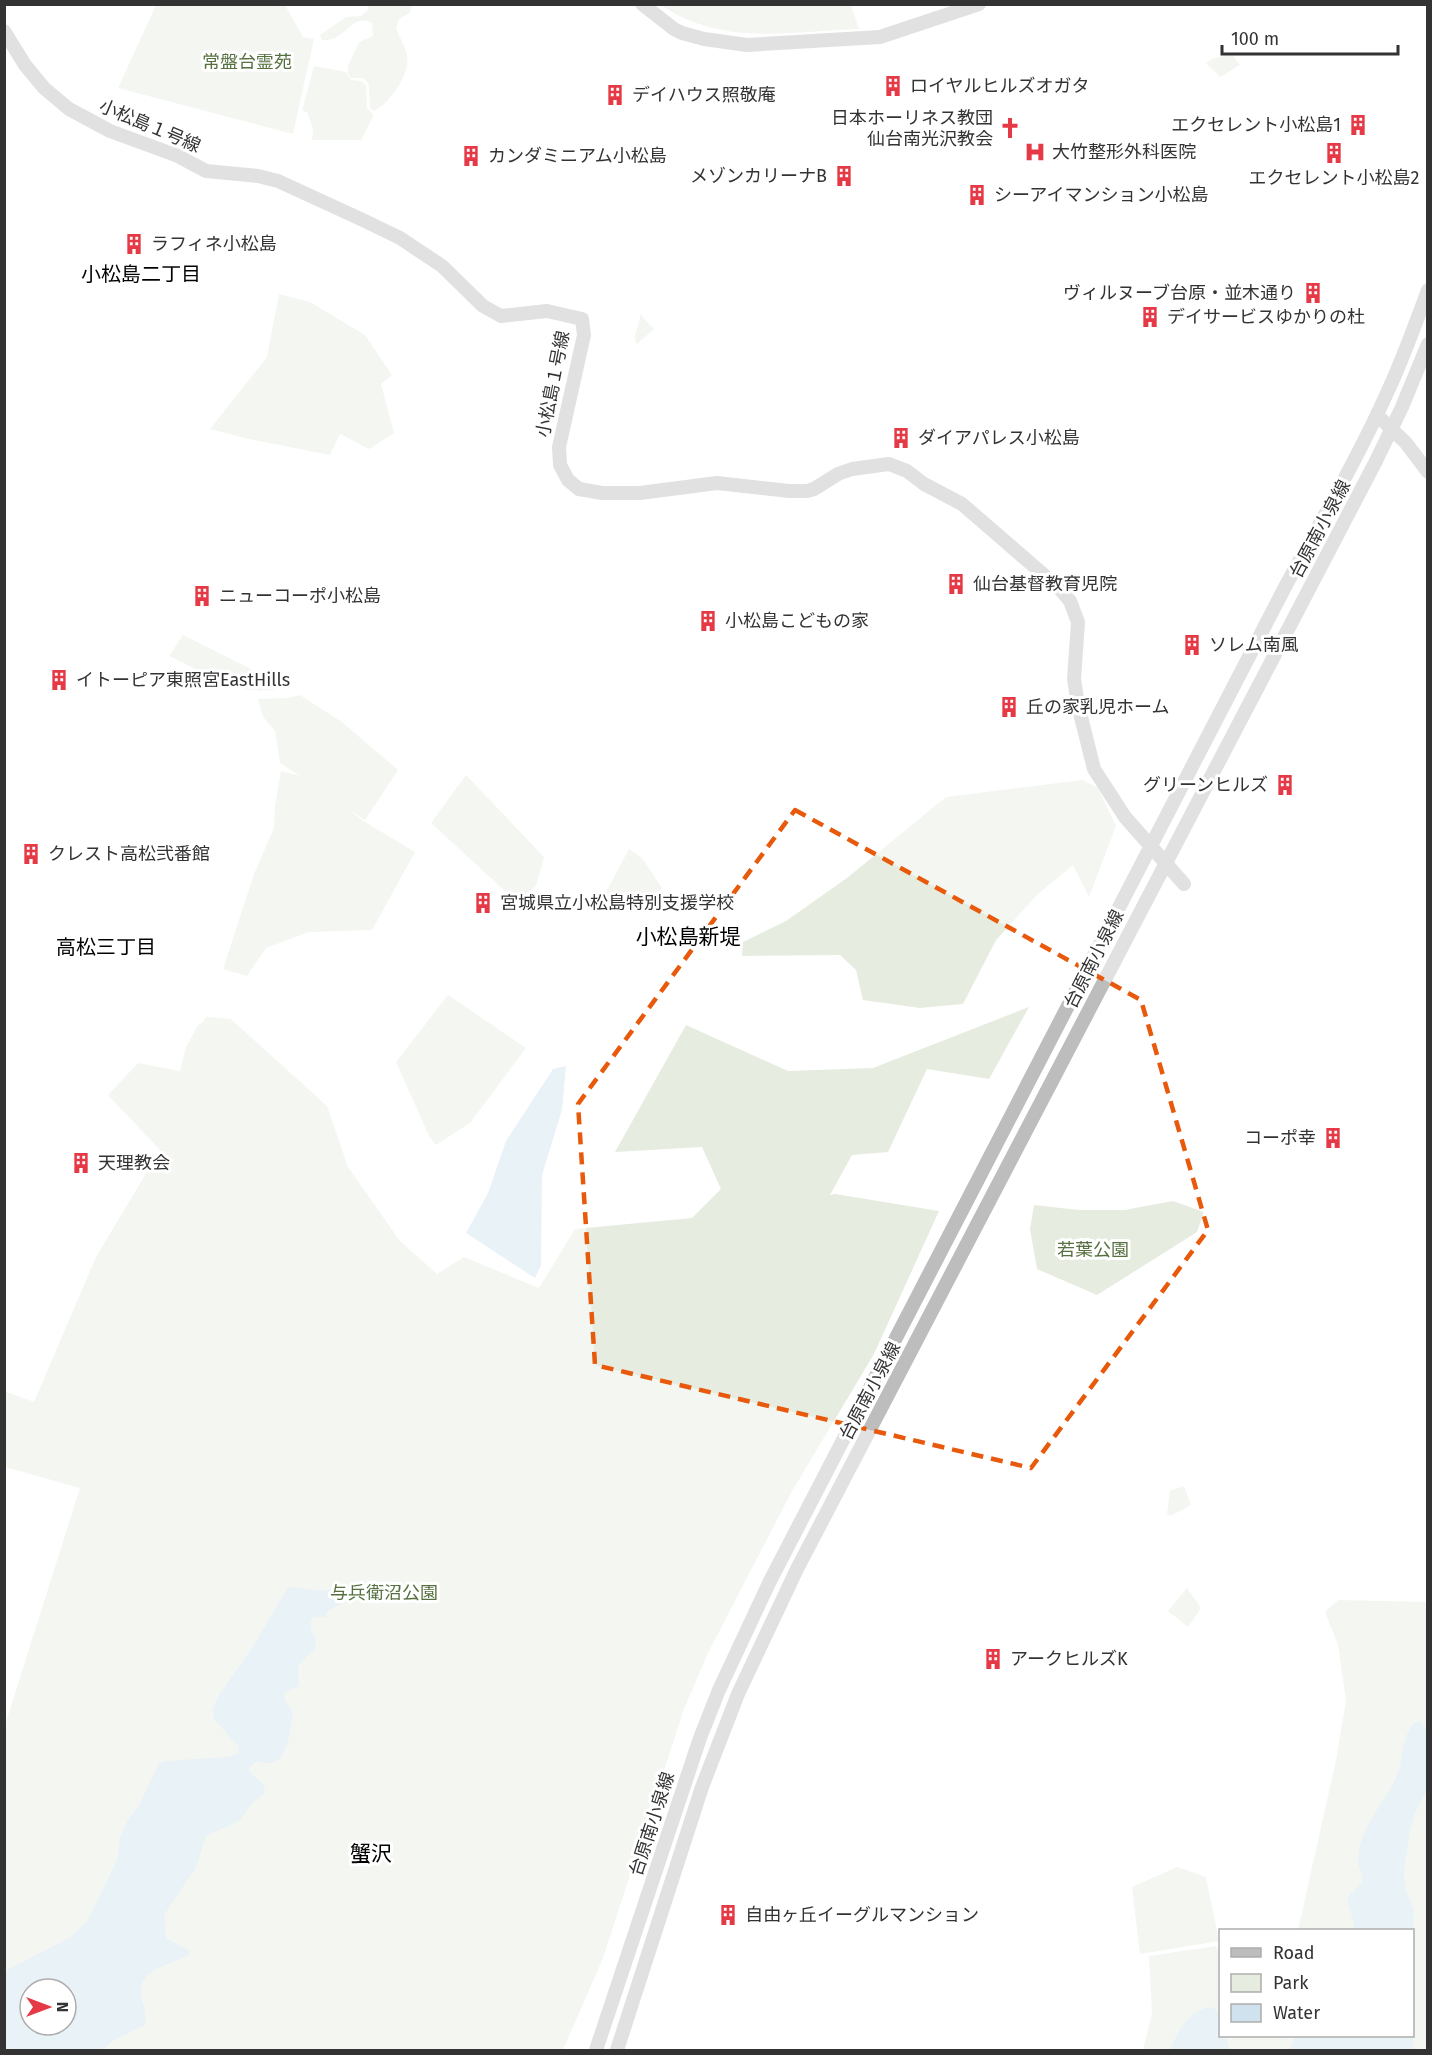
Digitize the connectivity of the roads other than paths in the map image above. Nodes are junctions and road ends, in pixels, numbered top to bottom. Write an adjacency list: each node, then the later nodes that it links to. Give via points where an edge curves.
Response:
1 (642, 4): 2 (street, via 682,33 747,45 880,37)
2 (979, 4)
3 (4, 31): 9 (street, 小松島１号線, bridge, via 44,88 69,109 110,131 178,156 206,171 278,181 374,225 442,266 483,306 501,316 547,311 582,319 584,335 559,447 560,465 568,480 579,489 640,492 717,483 807,491 852,469 889,464 962,504 1070,601 1078,622 1074,679 1094,769 1125,817)
4 (1428, 290): 6 (street, 台原南小泉線)
5 (1428, 344): 7 (street, 台原南小泉線)
6 (1377, 415): 7 (street); 10 (street, 台原南小泉線, via 770,1581 700,1737)
7 (1392, 430): 8 (street); 11 (street, 台原南小泉線, via 1146,898 738,1694 702,1787)
8 (1428, 472)
9 (1184, 884)
10 (596, 2050)
11 (617, 2050)

